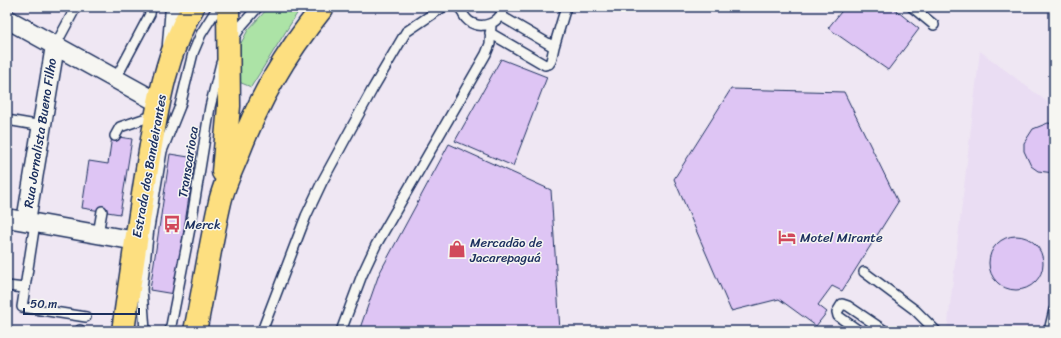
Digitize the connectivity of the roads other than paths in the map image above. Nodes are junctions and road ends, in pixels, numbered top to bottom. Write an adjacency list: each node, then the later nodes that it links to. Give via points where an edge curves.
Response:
1 (76, 7): 18 (lane)
2 (151, 7): 21 (lane, via 150,14)
3 (177, 7): 20 (main road)
4 (193, 7): 20 (main road, Estrada dos Bandeirantes)
5 (218, 7): 38 (lane, Transcarioca, via 201,34 193,53 180,106 162,151 142,289)
6 (228, 7): 17 (main road)
7 (258, 7): 17 (lane, Transcarioca)
8 (323, 7): 26 (main road, via 290,50 258,106)
9 (443, 7): 41 (lane, via 406,32 372,90 306,216)
10 (461, 7): 16 (lane, via 470,22)
11 (566, 7): 19 (lane)
12 (912, 7): 15 (lane)
13 (502, 11): 16 (lane); 19 (lane)
14 (7, 19): 18 (street)
15 (934, 25)
16 (490, 29): 19 (lane, via 545,65 551,61); 42 (lane, via 490,44 486,54 376,244)
17 (230, 44): 26 (main road, via 229,106); 39 (lane, Transcarioca, via 220,64 210,107)
18 (55, 46): 21 (street); 24 (street, Rua Jornalista Bueno Filho)
19 (554, 47)
20 (173, 49): 22 (main road, Estrada dos Bandeirantes)
21 (115, 80): 22 (street)
22 (158, 108): 25 (lane, via 120,127); 31 (main road, Estrada dos Bandeirantes)
23 (7, 120): 24 (lane)
24 (42, 126): 29 (street, Rua Jornalista Bueno Filho)
25 (115, 136)
26 (220, 201): 40 (main road)
27 (102, 211): 30 (lane)
28 (7, 218): 29 (street)
29 (30, 222): 30 (street); 34 (lane)
30 (98, 234): 31 (street)
31 (136, 241): 37 (main road, Estrada dos Bandeirantes)
32 (864, 272): 45 (lane, via 915,310)
33 (7, 286): 34 (lane)
34 (24, 288): 36 (lane, via 21,305 24,308)
35 (1054, 310): 46 (lane)
36 (86, 317)
37 (123, 331)
38 (145, 331)
39 (170, 331)
40 (195, 331)
41 (262, 331)
42 (341, 331)
43 (859, 331): 44 (lane, via 837,314 842,304)
44 (885, 331)
45 (936, 331)
46 (1049, 331)

